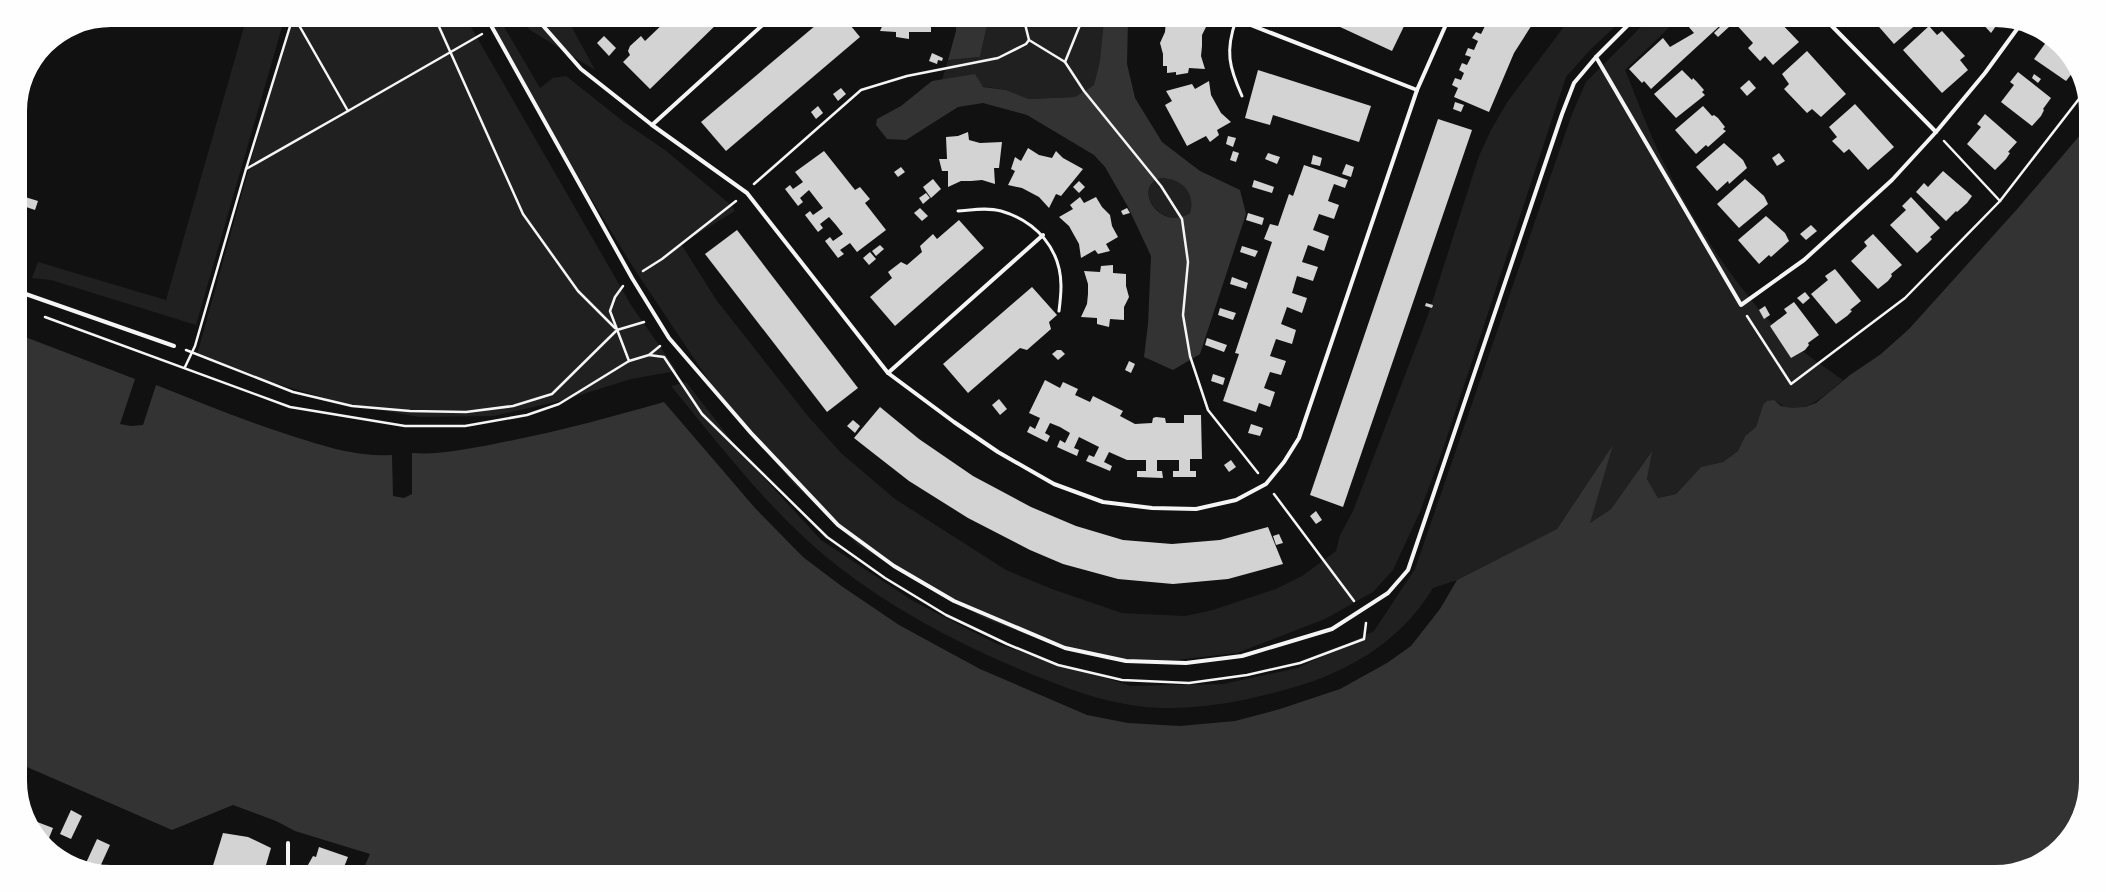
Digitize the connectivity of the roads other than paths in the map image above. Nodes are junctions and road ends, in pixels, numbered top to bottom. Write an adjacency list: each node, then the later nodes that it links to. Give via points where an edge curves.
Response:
1 (492, 27): 10 (street, via 632,278 669,338 751,433 838,525 894,566 954,601 1058,645 1126,661 1186,663 1242,656 1332,629 1388,593 1408,570 1562,114 1574,83)
2 (544, 27): 13 (street, via 581,69)
3 (760, 27): 13 (street)
4 (1234, 27): 12 (lane, via 1229,38 1229,56)
5 (1255, 27): 11 (street)
6 (1445, 27): 11 (street)
7 (1626, 27): 10 (street)
8 (1833, 27): 14 (street)
9 (2016, 30): 14 (street)
10 (1596, 57): 14 (street, via 1740,305 1804,260 1892,180)
11 (1417, 90): 20 (street, via 1299,438 1266,484 1236,500 1196,510 1103,502 1054,484 998,452)
12 (1242, 96)
13 (652, 125): 20 (street, via 747,193)
14 (1936, 132)
15 (958, 211): 16 (lane, via 1000,211 1025,221)
16 (1043, 235): 18 (lane, via 1056,258 1061,285); 20 (street)
17 (27, 294): 19 (street)
18 (1059, 311)
19 (174, 346)
20 (888, 373)
21 (288, 842): 22 (street)
22 (288, 865)

